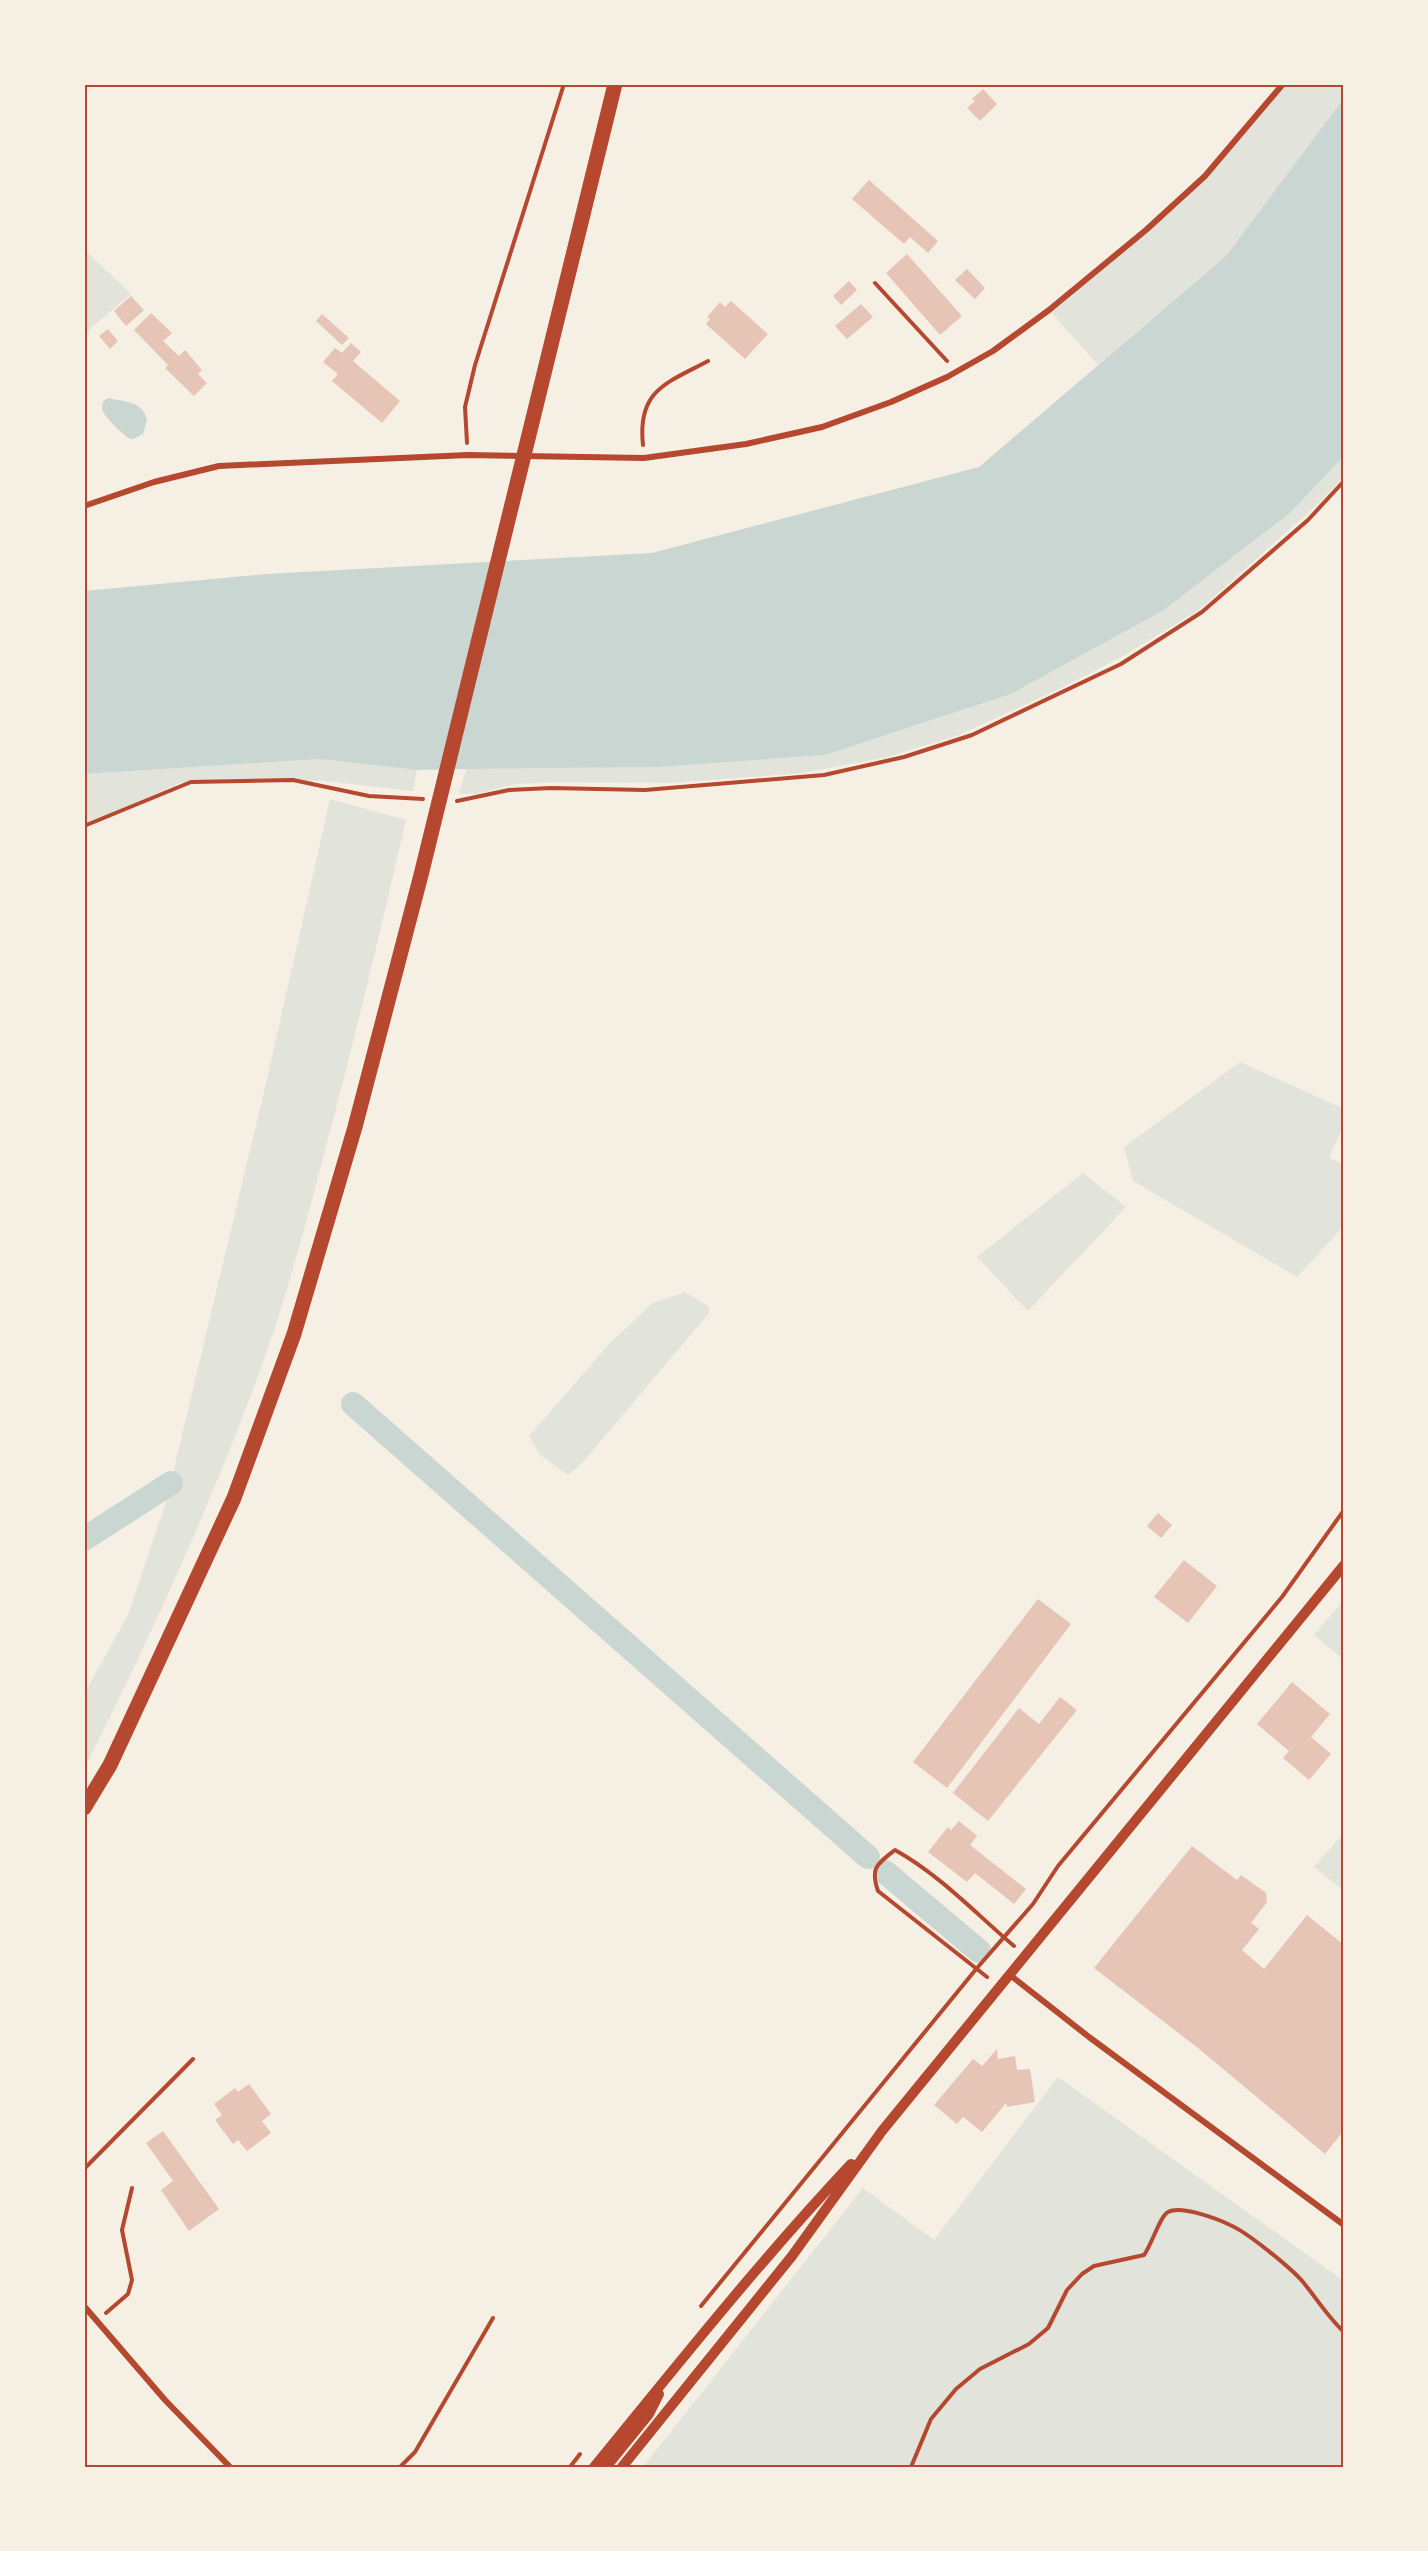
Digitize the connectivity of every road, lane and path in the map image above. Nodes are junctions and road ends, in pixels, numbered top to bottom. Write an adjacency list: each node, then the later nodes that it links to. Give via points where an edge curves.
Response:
1 (564, 84): 7 (path, via 476,364 465,407)
2 (615, 84): 16 (main road, via 421,875 355,1127 294,1334 234,1498 110,1765)
3 (1283, 84): 6 (street, via 1205,176 1146,230 1049,310 993,351)
4 (875, 282): 6 (path)
5 (708, 361): 8 (path, via 660,386 649,401 641,429)
6 (957, 371): 8 (street, via 891,402 822,427 746,444)
7 (468, 455): 8 (street); 10 (street, via 219,466)
8 (644, 458)
9 (1344, 481): 12 (path, via 1308,520 1202,612 1121,664 972,735 904,757 825,775 655,789 509,790)
10 (84, 506)
11 (426, 799): 13 (path, via 369,796 293,780 191,782)
12 (449, 801)
13 (84, 826)
14 (1344, 1510): 17 (path, via 1282,1597 1058,1866)
15 (1344, 1565): 18 (street)
16 (84, 1808)
17 (1004, 1938): 18 (path); 19 (path); 19 (path, via 911,1859 895,1850 882,1860 873,1877 878,1891)
18 (1025, 1955): 20 (street)
19 (976, 1968): 21 (path); 28 (path)
20 (1010, 1975): 21 (street); 26 (street)
21 (999, 1988): 23 (street)
22 (193, 2059): 24 (path)
23 (882, 2131): 32 (street, via 793,2226); 39 (street, via 792,2256)
24 (84, 2169)
25 (132, 2188): 30 (path, via 122,2230 132,2280 128,2294)
26 (1344, 2224)
27 (84, 2306): 30 (street)
28 (697, 2311)
29 (493, 2318): 35 (path, via 415,2452)
30 (96, 2321): 34 (street)
31 (1344, 2332): 40 (path, via 1302,2281 1232,2225 1174,2209 1160,2220 1144,2255 1094,2266 1082,2274 1067,2290 1048,2328 1029,2344 980,2369 956,2389 931,2419)
32 (667, 2378): 37 (street); 38 (street, via 649,2414)
33 (585, 2449): 36 (path)
34 (230, 2467)
35 (400, 2467)
36 (570, 2467)
37 (594, 2467)
38 (606, 2467)
39 (622, 2467)
40 (911, 2467)

